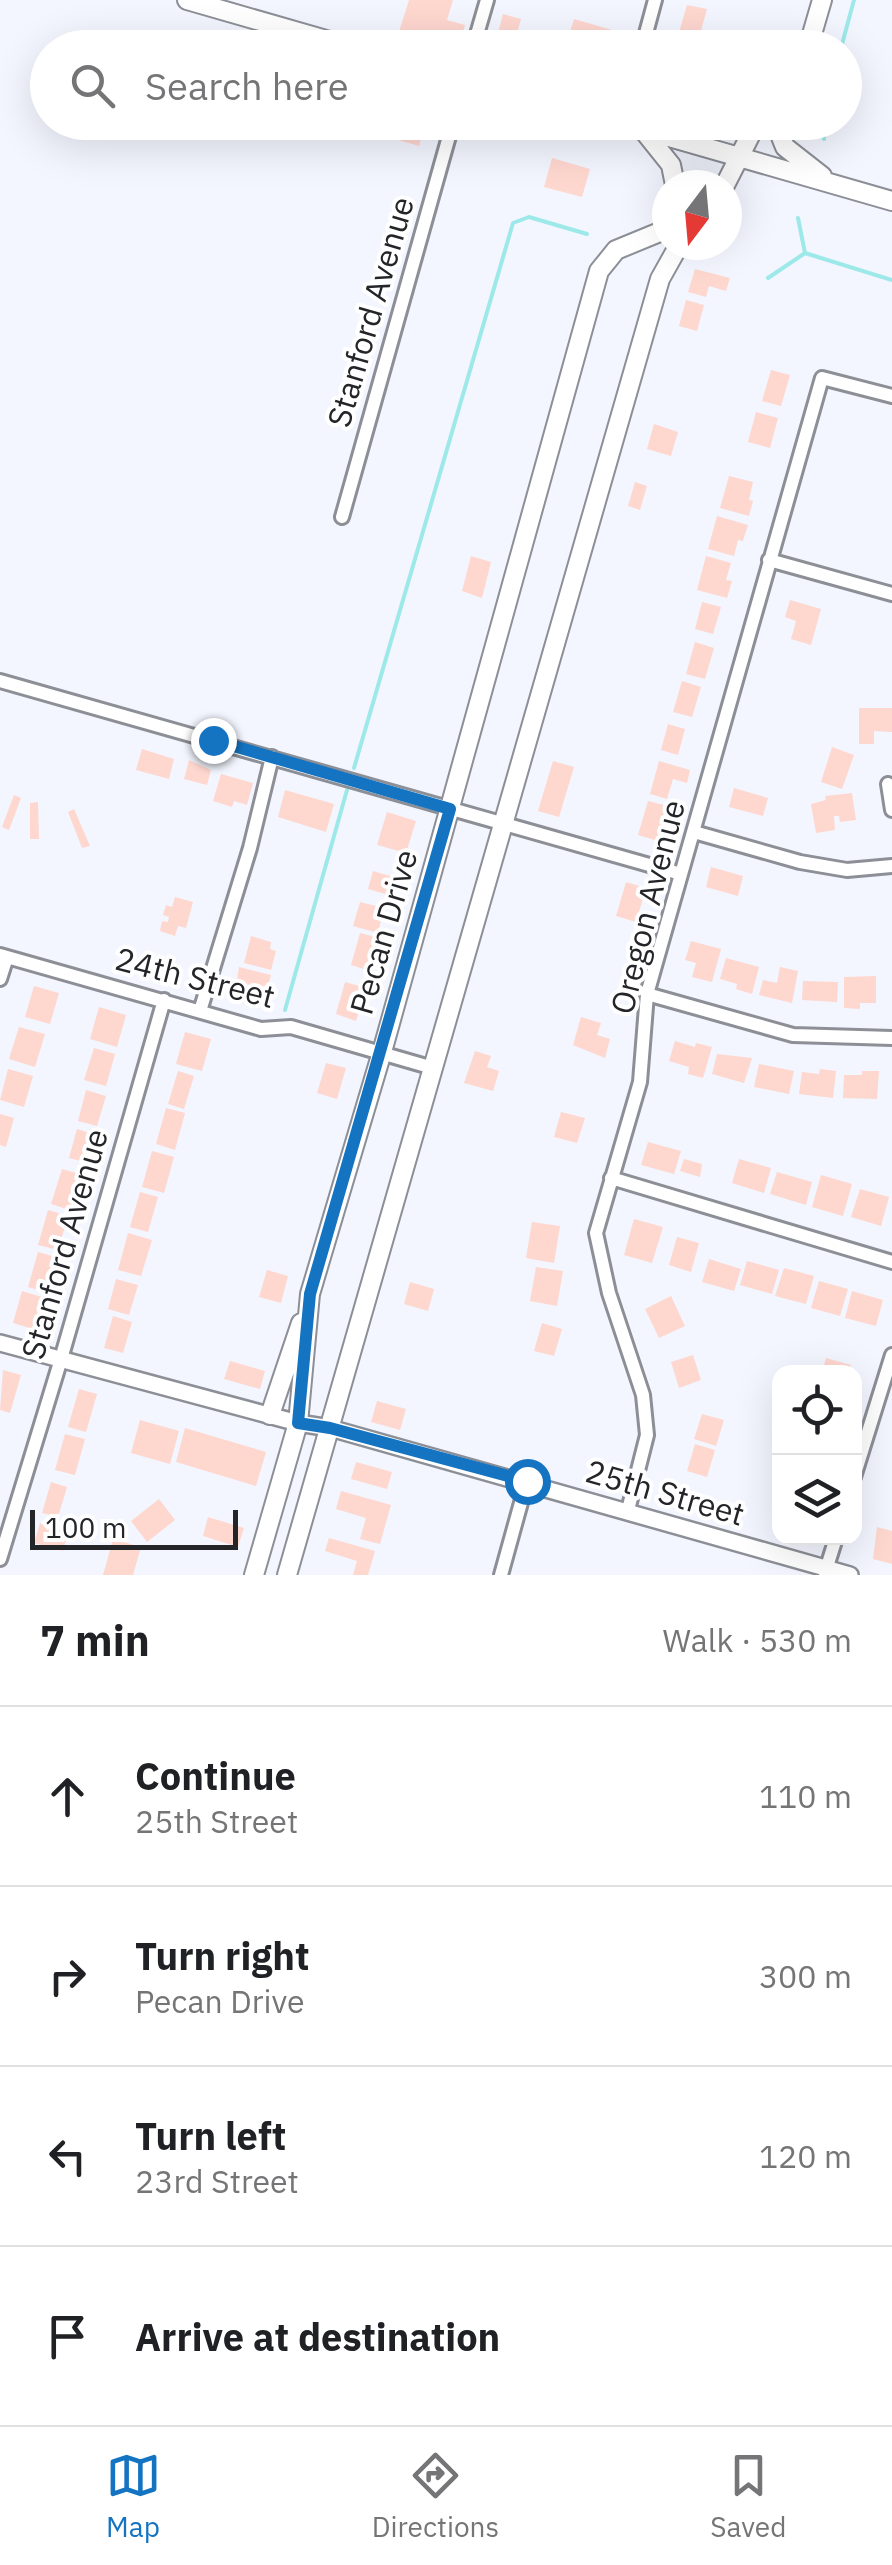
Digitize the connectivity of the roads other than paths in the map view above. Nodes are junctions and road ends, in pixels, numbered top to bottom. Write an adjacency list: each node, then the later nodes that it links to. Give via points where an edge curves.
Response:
1 (187, 0): 5 (main road)
2 (486, 0): 6 (street)
3 (655, 0): 7 (street)
4 (822, 0): 8 (main road)
5 (291, 30)
6 (478, 30)
7 (647, 30)
8 (813, 30)
9 (448, 140): 22 (street, Stanford Avenue)
10 (651, 140): 15 (main road)
11 (678, 140): 14 (main road)
12 (748, 140): 14 (main road)
13 (781, 140): 17 (main road)
14 (740, 158): 16 (main road); 17 (main road)
15 (672, 170)
16 (733, 170)
17 (830, 183): 18 (main road)
18 (892, 201)
19 (652, 235): 28 (main road, Pecan Drive, via 616,250 599,271)
20 (671, 260): 30 (main road)
21 (892, 396): 23 (street, Oregon Avenue, via 822,378)
22 (342, 517)
23 (769, 560): 24 (street); 31 (street, Oregon Avenue)
24 (892, 594)
25 (0, 680): 26 (street)
26 (272, 757): 28 (street); 38 (street)
27 (888, 784): 29 (street)
28 (450, 809): 30 (street); 40 (main road, Pecan Drive)
29 (892, 810)
30 (505, 824): 33 (street); 41 (main road)
31 (694, 832): 32 (street, via 816,865); 33 (street, Oregon Avenue)
32 (892, 866)
33 (681, 874): 36 (street, Oregon Avenue)
34 (3, 956): 35 (street); 37 (street, 24th Street)
35 (0, 980)
36 (647, 994): 39 (street, via 793,1034); 42 (street, Oregon Avenue, via 640,1082)
37 (164, 1000): 38 (street, 24th Street); 47 (street, Stanford Avenue)
38 (200, 1010): 40 (street, 24th Street)
39 (892, 1038)
40 (382, 1052): 41 (street, 24th Street); 44 (main road, Pecan Drive)
41 (433, 1068): 50 (main road)
42 (611, 1178): 43 (street); 53 (street, Oregon Avenue, via 596,1232 608,1293 643,1395 647,1435)
43 (892, 1262)
44 (310, 1294): 48 (main road); 49 (main road, Pecan Drive)
45 (0, 1343): 47 (street, 25th Street)
46 (892, 1355): 51 (street)
47 (61, 1360): 48 (street, 25th Street); 55 (street, Stanford Avenue)
48 (270, 1416): 49 (street, 25th Street)
49 (298, 1423): 50 (street, 25th Street); 57 (main road, Pecan Drive)
50 (330, 1428): 52 (street, 25th Street); 58 (main road)
51 (861, 1455)
52 (527, 1481): 53 (street, 25th Street); 59 (street)
53 (628, 1510): 56 (street, 25th Street)
54 (834, 1545): 56 (street)
55 (0, 1560)
56 (826, 1571): 60 (street, 25th Street)
57 (254, 1575)
58 (288, 1575)
59 (501, 1575)
60 (850, 1575)

